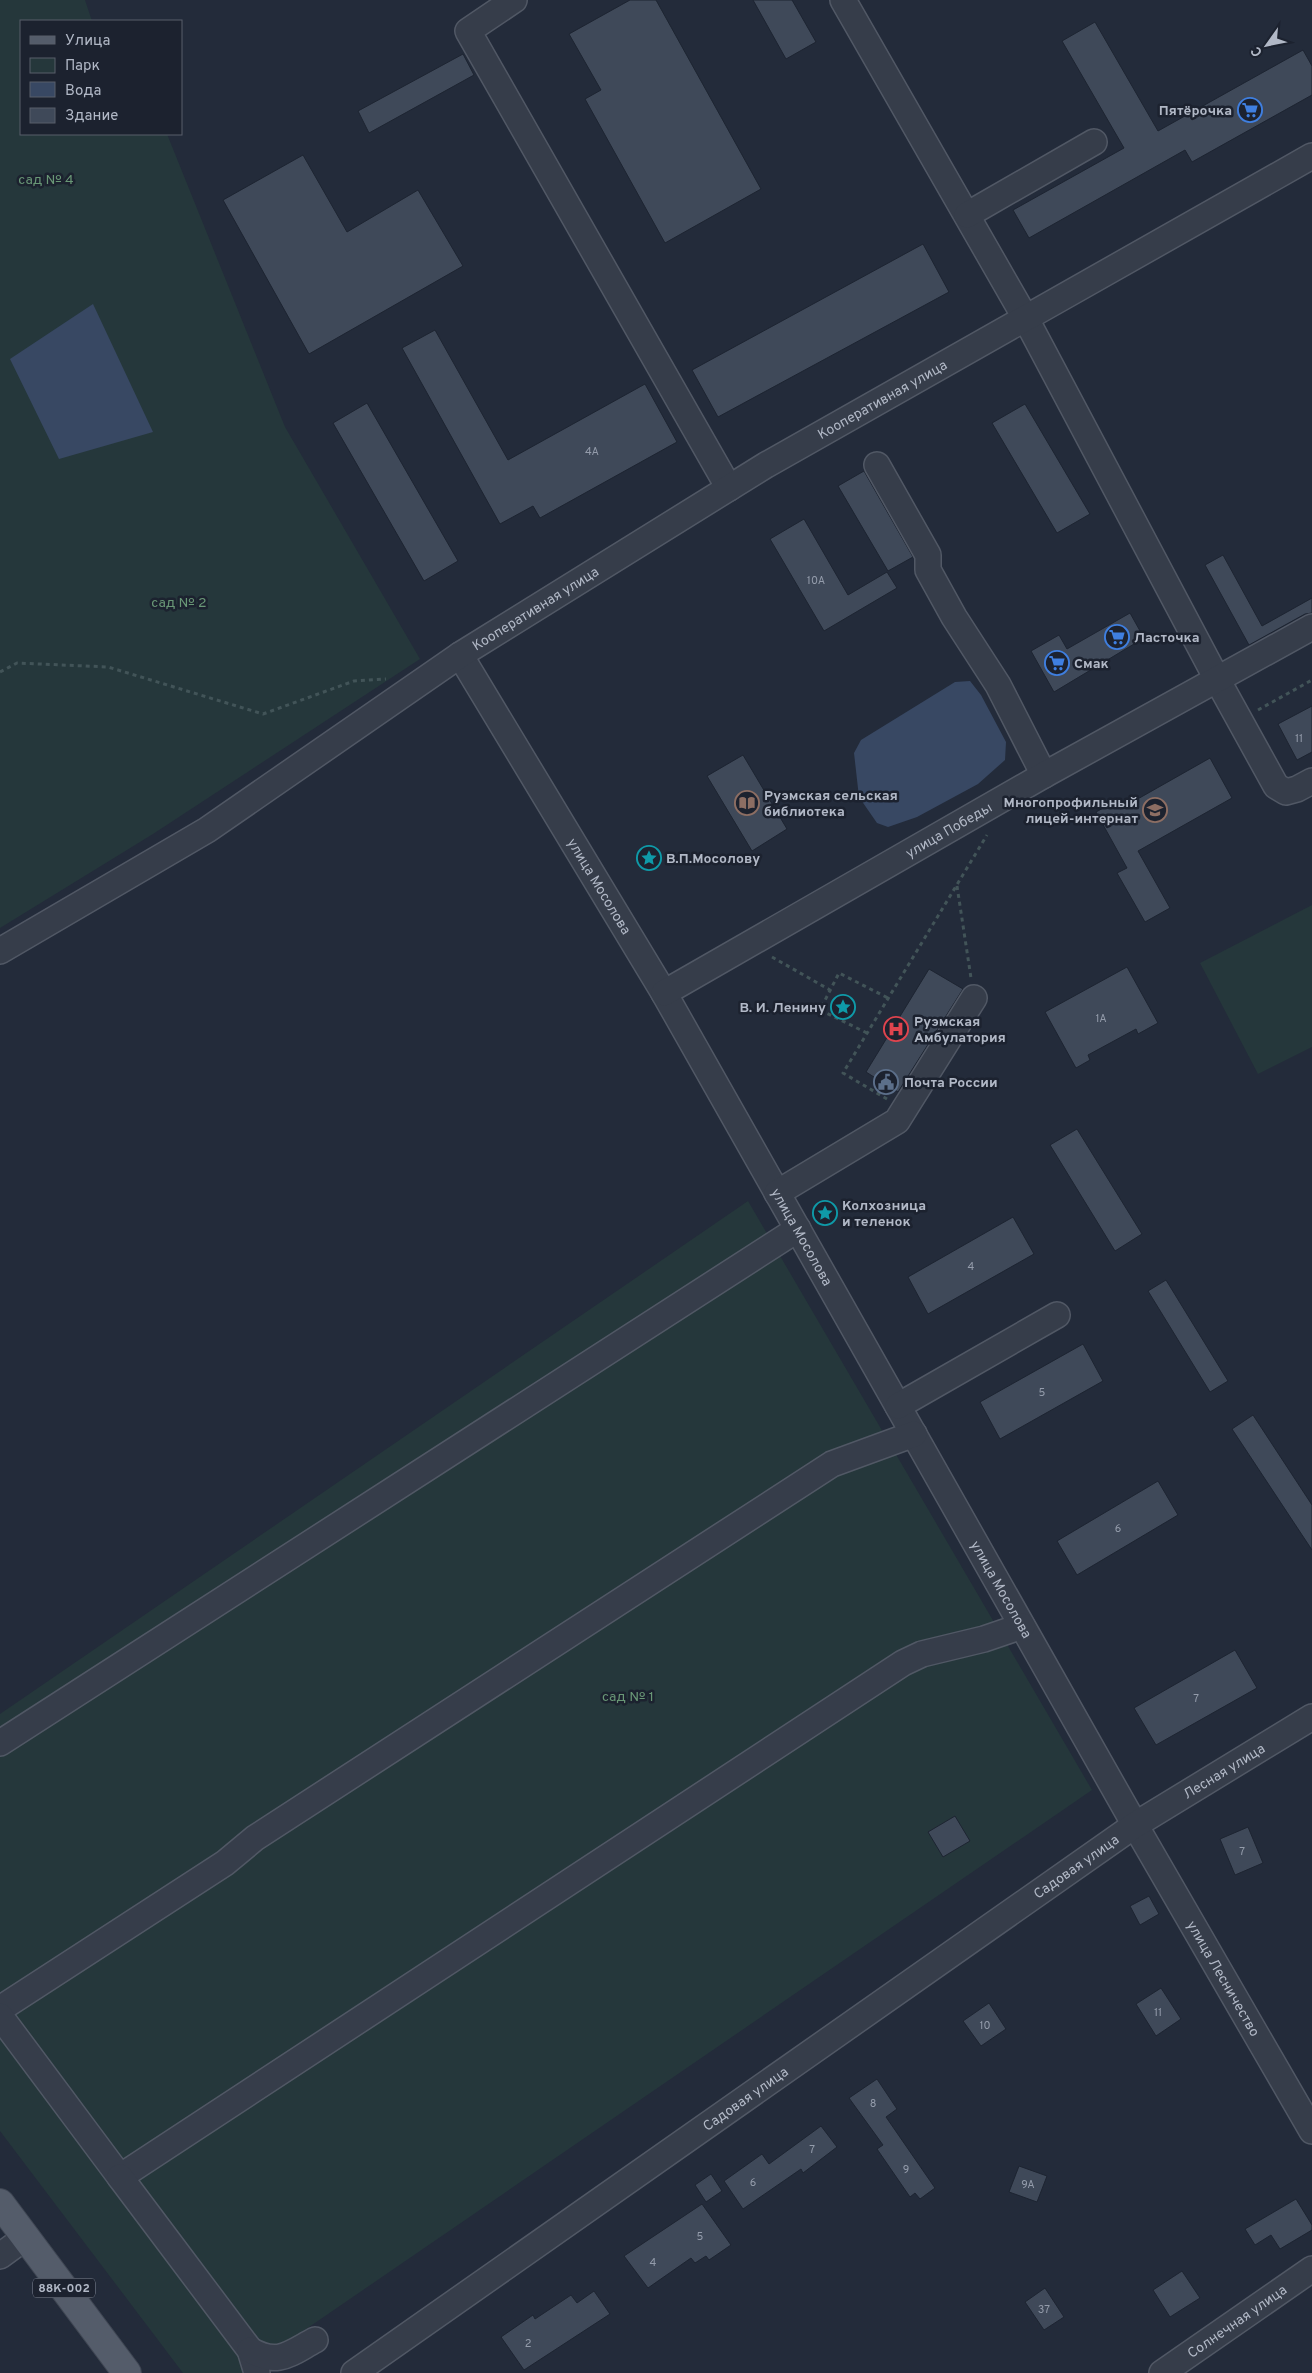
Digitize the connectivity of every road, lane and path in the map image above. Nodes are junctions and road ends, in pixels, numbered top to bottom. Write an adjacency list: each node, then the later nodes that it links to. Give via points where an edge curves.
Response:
1 (514, 0): 8 (street, via 468,31)
2 (843, 0): 5 (street)
3 (1094, 142): 5 (street)
4 (1312, 156): 6 (street, Кооперативная улица)
5 (967, 215): 6 (street)
6 (1026, 319): 8 (street, Кооперативная улица); 13 (street)
7 (877, 465): 16 (street, via 928,555 928,570 998,685)
8 (729, 488): 10 (street, Кооперативная улица)
9 (1312, 627): 13 (street, улица Победы)
10 (460, 655): 20 (street, Кооперативная улица, via 208,830); 23 (street, улица Мосолова)
11 (0, 672): 12 (path, via 18,663 108,666 263,714 354,681)
12 (390, 678)
13 (1218, 680): 15 (street); 16 (street, улица Победы)
14 (1312, 680): 15 (path)
15 (1240, 720): 17 (street, via 1276,786 1286,792)
16 (1044, 775): 23 (street, улица Победы)
17 (1312, 781)
18 (987, 835): 19 (path)
19 (957, 885): 24 (path); 25 (path)
20 (0, 951)
21 (772, 957): 22 (path)
22 (830, 990): 24 (path, via 839,973); 26 (path, via 820,1010)
23 (664, 993): 28 (street, улица Мосолова)
24 (888, 998): 26 (path)
25 (974, 998): 27 (street)
26 (867, 1033): 27 (path, via 843,1073)
27 (904, 1109): 28 (street, via 897,1121)
28 (777, 1193): 29 (street, улица Мосолова)
29 (798, 1230): 31 (street, улица Мосолова); 35 (street)
30 (1058, 1315): 31 (street)
31 (898, 1406): 32 (street, улица Мосолова)
32 (914, 1434): 33 (street, улица Мосолова); 37 (street, via 832,1464 264,1832 225,1863)
33 (1022, 1626): 36 (street, улица Мосолова); 40 (street, via 922,1654 903,1663)
34 (1312, 1717): 36 (street, Лесная улица)
35 (0, 1743)
36 (1135, 1825): 39 (street, улица Лесничество); 49 (street, Садовая улица)
37 (0, 2009)
38 (0, 2016): 40 (street)
39 (1312, 2131)
40 (120, 2177): 46 (street)
41 (0, 2202): 42 (main road, 88К-002)
42 (26, 2237): 43 (street); 47 (main road, 88К-002)
43 (0, 2256)
44 (1312, 2269): 50 (street, Солнечная улица)
45 (315, 2340): 46 (street, via 273,2359)
46 (250, 2350): 48 (street)
47 (127, 2373)
48 (257, 2373)
49 (354, 2373)
50 (1162, 2373)

